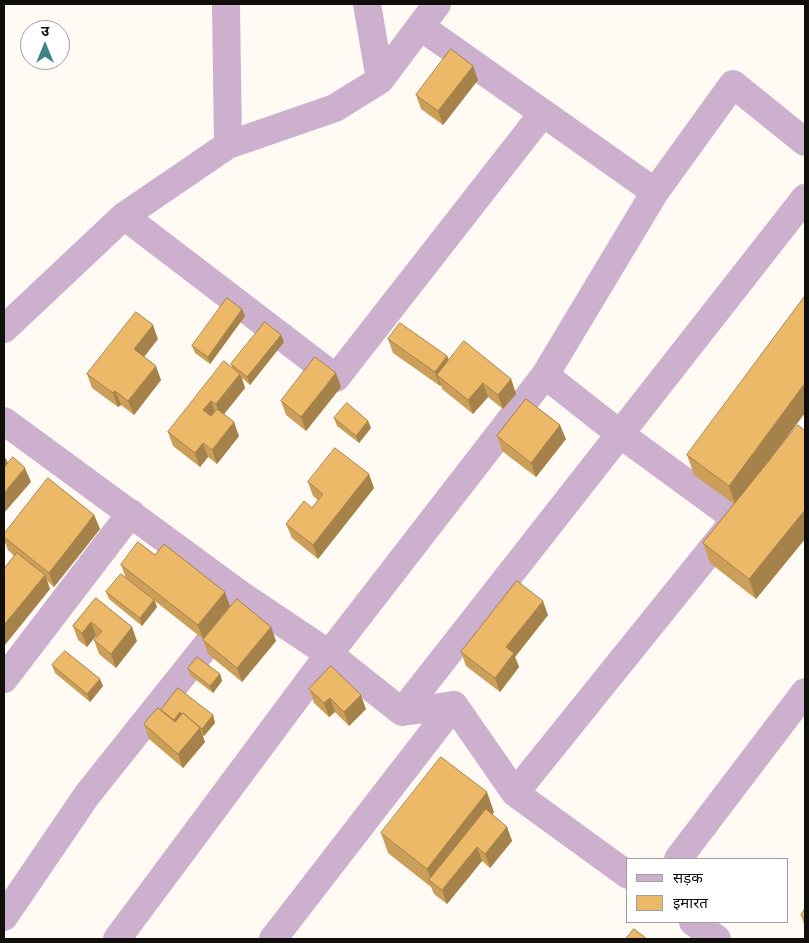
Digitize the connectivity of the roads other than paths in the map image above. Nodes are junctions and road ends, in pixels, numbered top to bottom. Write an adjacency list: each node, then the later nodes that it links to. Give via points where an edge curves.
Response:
1 (226, 4): 8 (street)
2 (367, 4): 5 (street)
3 (437, 4): 4 (street)
4 (421, 27): 5 (street); 6 (street)
5 (380, 80): 8 (street, via 335,108)
6 (543, 113): 9 (street); 11 (street, via 336,378)
7 (805, 142): 9 (street, via 733,84)
8 (228, 144): 11 (street)
9 (655, 192): 13 (street)
10 (805, 198): 15 (street)
11 (124, 216): 12 (street)
12 (4, 329)
13 (546, 375): 15 (street); 20 (street)
14 (4, 421): 17 (street)
15 (620, 434): 18 (street); 24 (street)
16 (753, 496): 18 (street)
17 (131, 513): 19 (street); 21 (street)
18 (736, 519): 25 (street)
19 (244, 597): 20 (street); 28 (street, via 87,795)
20 (329, 654): 24 (street); 30 (street)
21 (4, 679)
22 (454, 705): 24 (street); 25 (street); 31 (street)
23 (801, 707): 26 (street)
24 (402, 712)
25 (515, 794): 27 (street)
26 (679, 858)
27 (626, 874)
28 (4, 917)
29 (694, 923): 32 (street)
30 (116, 939)
31 (273, 939)
32 (717, 939)

